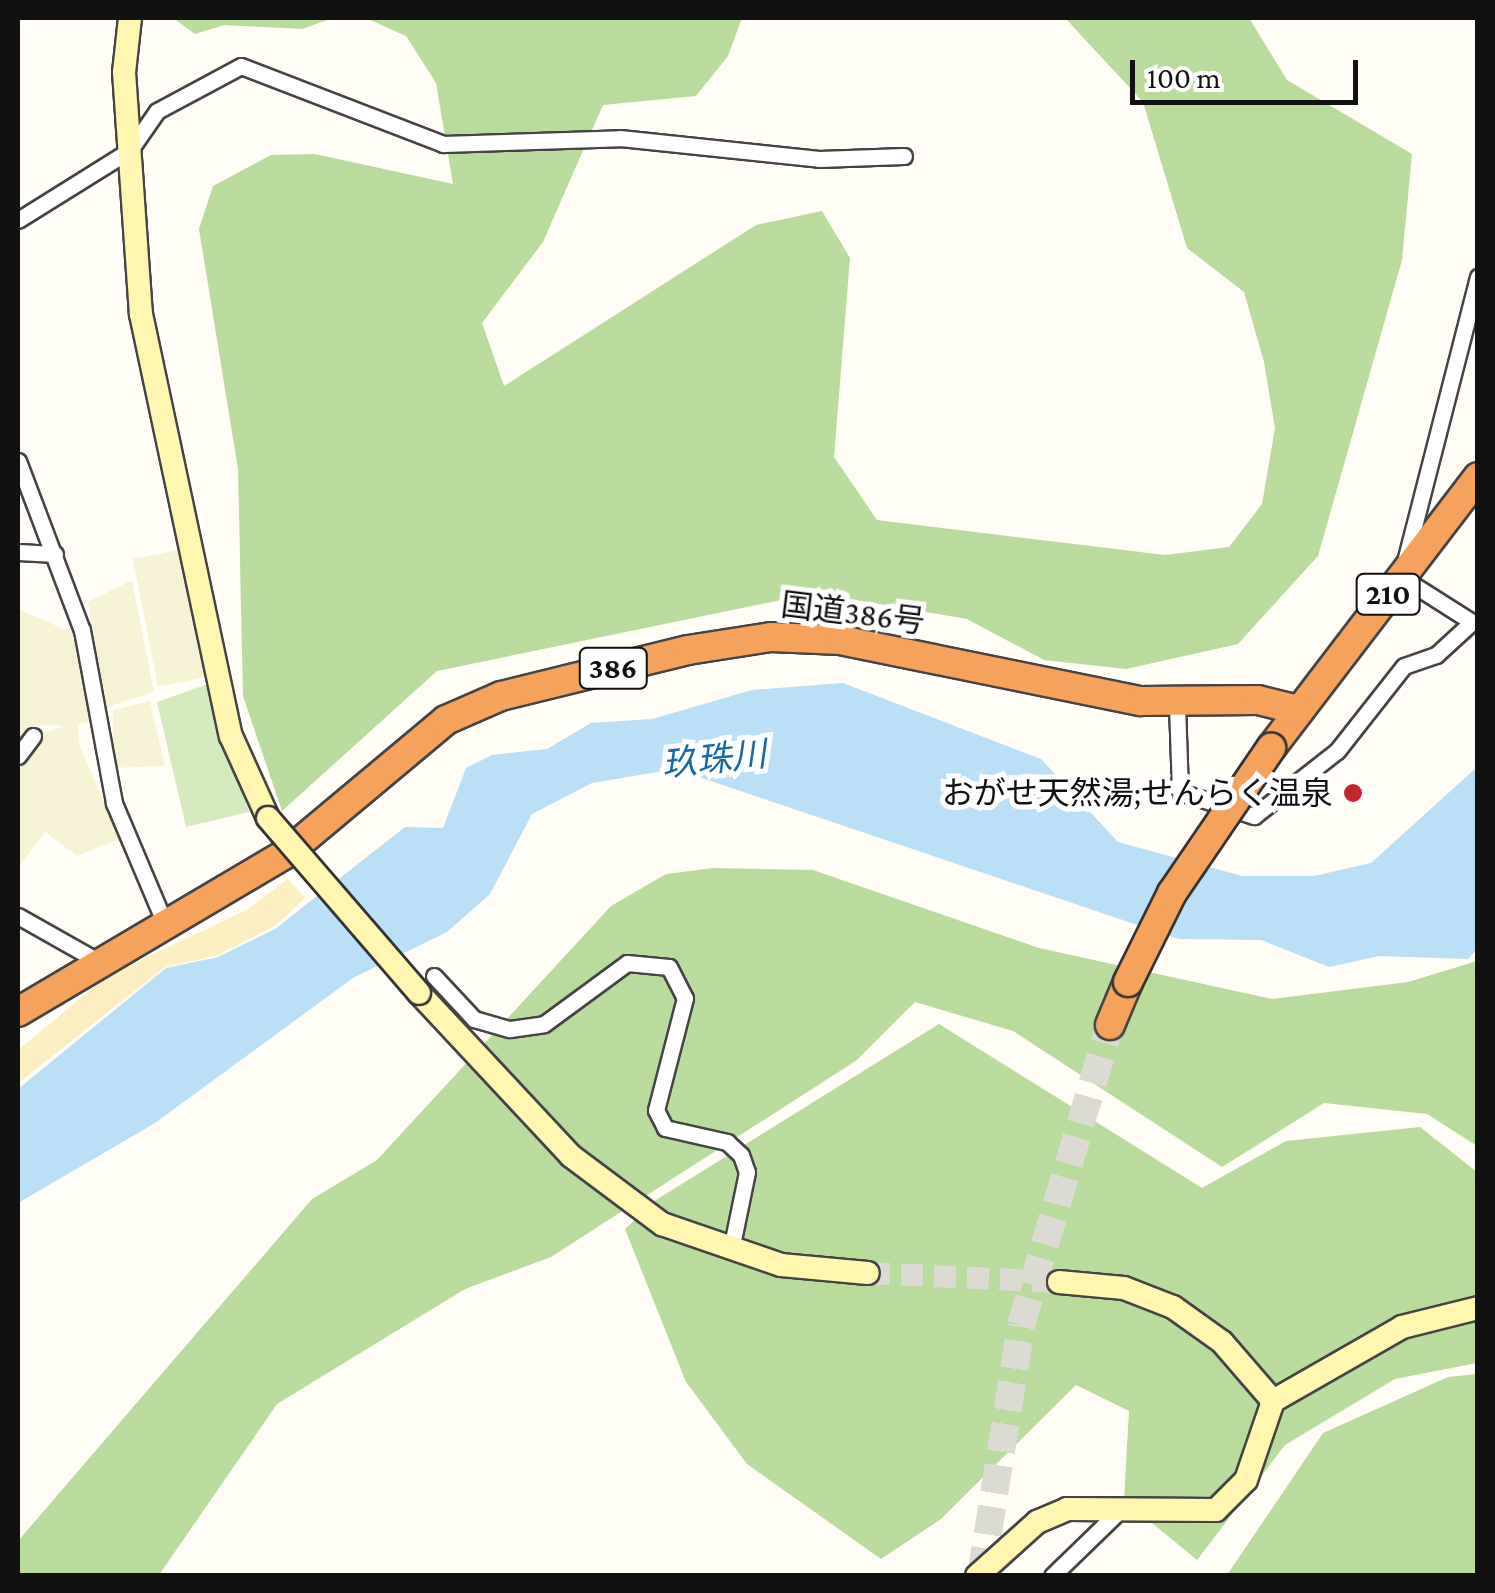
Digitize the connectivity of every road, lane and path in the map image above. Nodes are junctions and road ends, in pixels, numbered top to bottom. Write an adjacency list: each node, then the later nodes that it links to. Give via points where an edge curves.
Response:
1 (130, 18): 2 (street)
2 (130, 150): 3 (street, via 157,111 241,66 443,144 620,138 819,159); 4 (street); 18 (street, bridge, via 140,314 231,736 268,818)
3 (904, 156)
4 (18, 220)
5 (1478, 277): 10 (street)
6 (18, 461): 9 (street)
7 (1478, 477): 10 (highway, 210)
8 (18, 552): 9 (street)
9 (55, 554): 16 (street, via 82,630 114,804)
10 (1401, 577): 11 (street, via 1472,622 1436,655 1404,666 1337,751 1254,816 1180,792); 12 (highway, 210)
11 (1177, 706): 12 (highway, 国道386号 / 386, via 1258,700); 16 (highway, 国道386号 / 386, via 840,640 771,636 688,650 501,696 446,720 286,853)
12 (1298, 710): 20 (highway, 210, bridge, via 1172,892)
13 (33, 736): 14 (street)
14 (18, 756)
15 (18, 916): 17 (street)
16 (162, 919): 17 (highway, 国道386号 / 386)
17 (94, 959): 19 (highway, 国道386号 / 386)
18 (426, 984): 21 (street, via 602,1183 662,1224); 21 (street, via 474,1019 510,1030 562,1014 627,964 669,968 685,998 656,1110 666,1128 727,1142 740,1155 747,1172)
19 (18, 1012)
20 (1110, 1025)
21 (731, 1250): 22 (street)
22 (868, 1273)
23 (1058, 1282): 25 (street, via 1124,1288 1173,1308 1222,1342)
24 (1478, 1308): 25 (street, via 1414,1322)
25 (1274, 1401): 26 (street, via 1236,1497 1197,1515)
26 (1115, 1515): 27 (street, via 1067,1509 1037,1522); 28 (street)
27 (978, 1576)
28 (1052, 1576)

